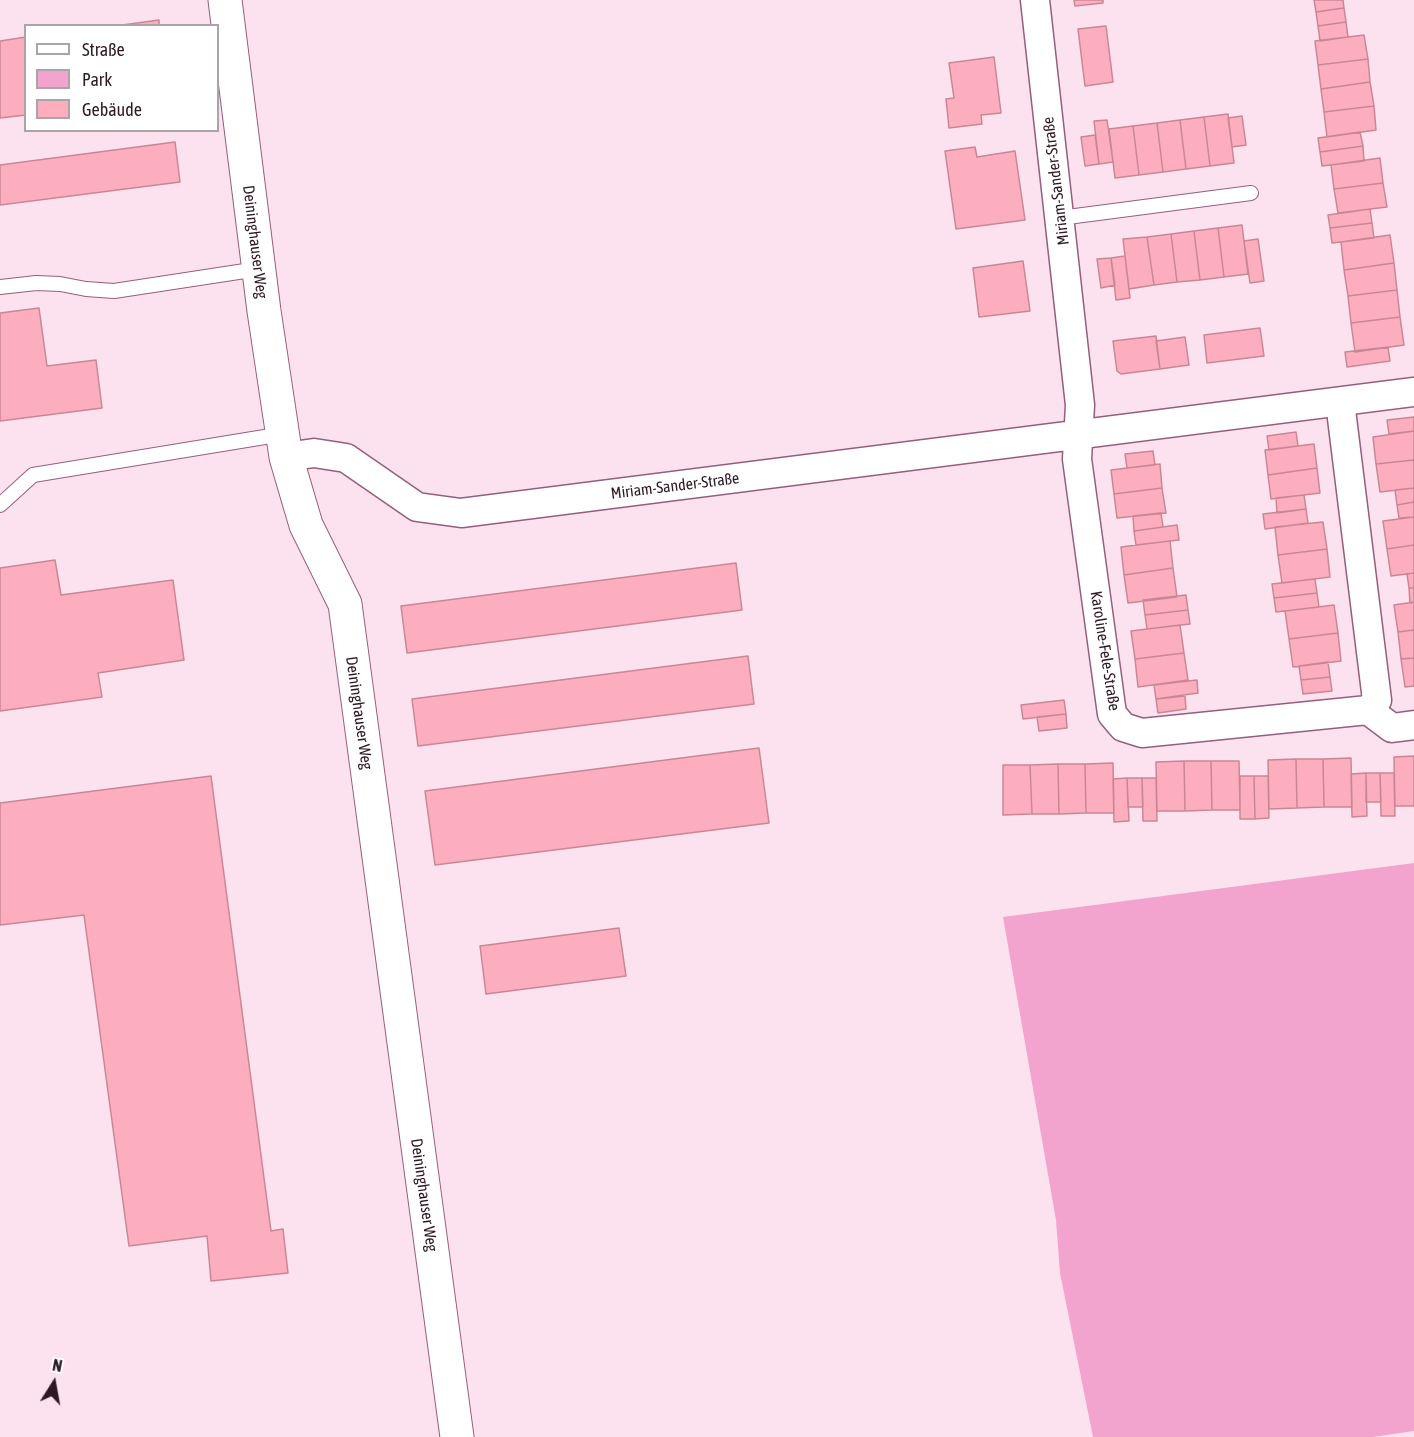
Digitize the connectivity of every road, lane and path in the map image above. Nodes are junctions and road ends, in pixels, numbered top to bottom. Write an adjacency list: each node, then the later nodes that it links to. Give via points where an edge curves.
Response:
1 (225, 0): 5 (street, Deininghauser Weg)
2 (1035, 0): 4 (street, Miriam-Sander-Straße)
3 (1251, 193): 4 (lane)
4 (1060, 218): 9 (street, Miriam-Sander-Straße, via 1080,405)
5 (258, 269): 6 (lane, via 114,291 36,283); 10 (street, Deininghauser Weg)
6 (0, 287)
7 (1414, 392): 8 (street, Miriam-Sander-Straße)
8 (1340, 402): 9 (street, Miriam-Sander-Straße); 12 (street, via 1377,700)
9 (1079, 435): 10 (street, Miriam-Sander-Straße, via 461,513 417,507 346,458); 12 (street, Karoline-Fele-Straße, via 1077,459 1112,714 1123,727 1142,733 1239,714)
10 (284, 446): 11 (lane, via 33,475); 14 (street, Deininghauser Weg, via 306,525 345,604)
11 (0, 505)
12 (1368, 710): 13 (street, via 1392,728)
13 (1414, 725)
14 (457, 1437)

